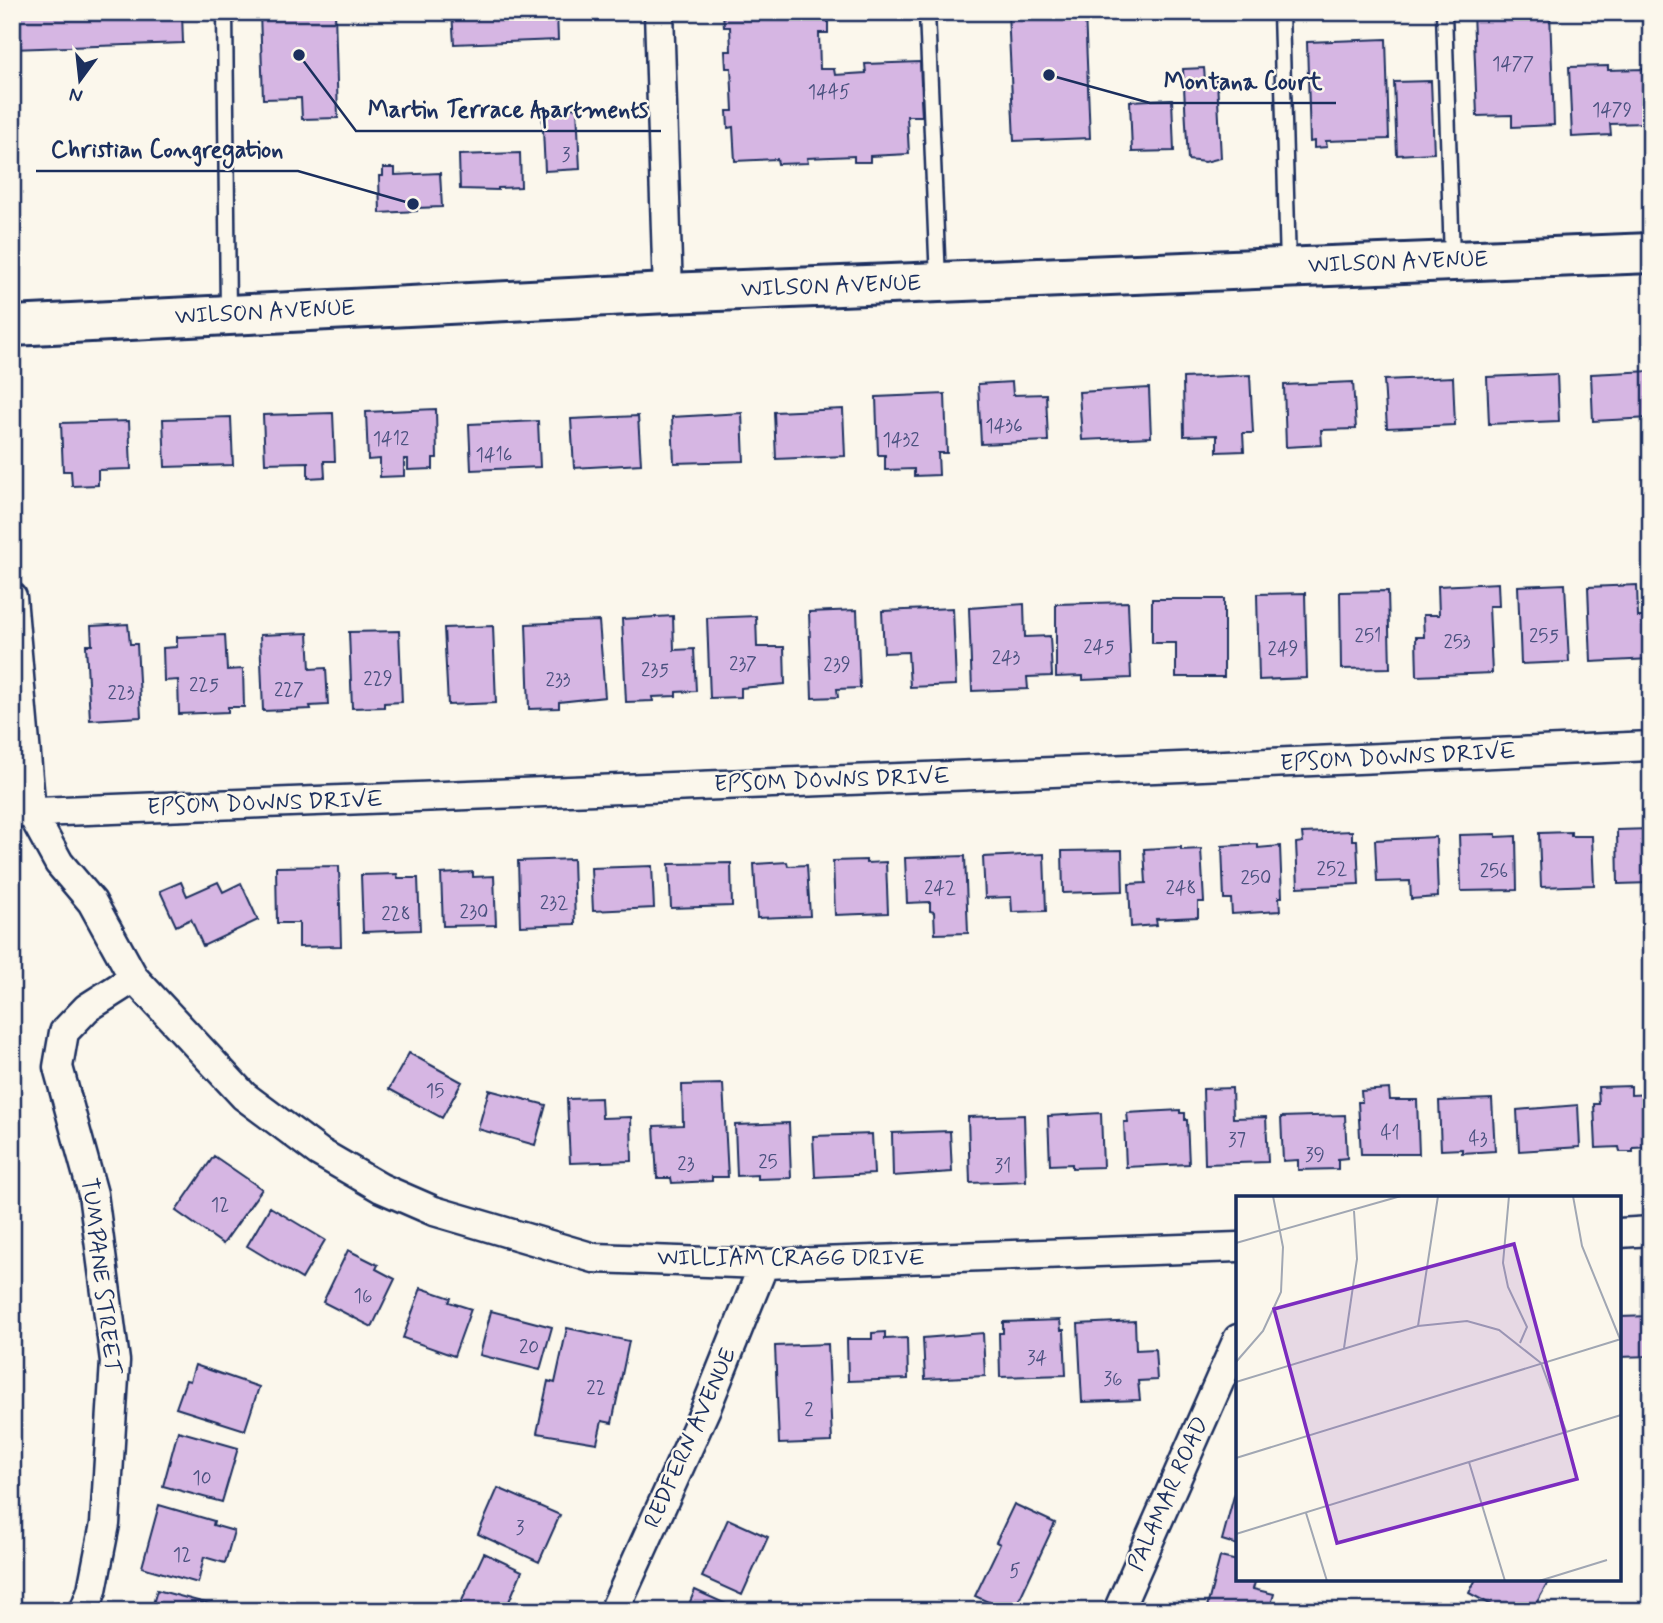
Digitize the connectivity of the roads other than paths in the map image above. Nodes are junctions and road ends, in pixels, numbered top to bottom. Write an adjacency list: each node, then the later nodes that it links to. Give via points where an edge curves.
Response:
1 (225, 12): 11 (lane)
2 (659, 12): 10 (street)
3 (928, 12): 9 (lane)
4 (1281, 12): 8 (lane)
5 (1444, 12): 7 (lane)
6 (1651, 253): 7 (main road, WILSON AVENUE)
7 (1452, 261): 8 (main road, WILSON AVENUE)
8 (1288, 268): 9 (main road, WILSON AVENUE)
9 (938, 282): 10 (main road, WILSON AVENUE)
10 (668, 293): 11 (main road, WILSON AVENUE)
11 (228, 315): 12 (main road, WILSON AVENUE)
12 (12, 326)
13 (12, 597): 15 (street, WILLIAM CRAGG DRIVE)
14 (1651, 746): 15 (street, EPSOM DOWNS DRIVE)
15 (22, 813): 16 (street, WILLIAM CRAGG DRIVE, via 92,902)
16 (134, 978): 20 (street, WILLIAM CRAGG DRIVE, via 244,1096 319,1152 381,1188 434,1211 594,1258); 22 (street, TUMPANE STREET, via 88,1008 64,1032 58,1067 93,1194 115,1361 105,1524)
17 (1651, 1231): 18 (street)
18 (1621, 1233)
19 (1236, 1247): 20 (street, WILLIAM CRAGG DRIVE)
20 (764, 1264): 23 (street, REDFERN AVENUE, via 706,1408)
21 (1236, 1344): 24 (street, PALAMAR ROAD)
22 (84, 1611)
23 (614, 1611)
24 (1118, 1611)

